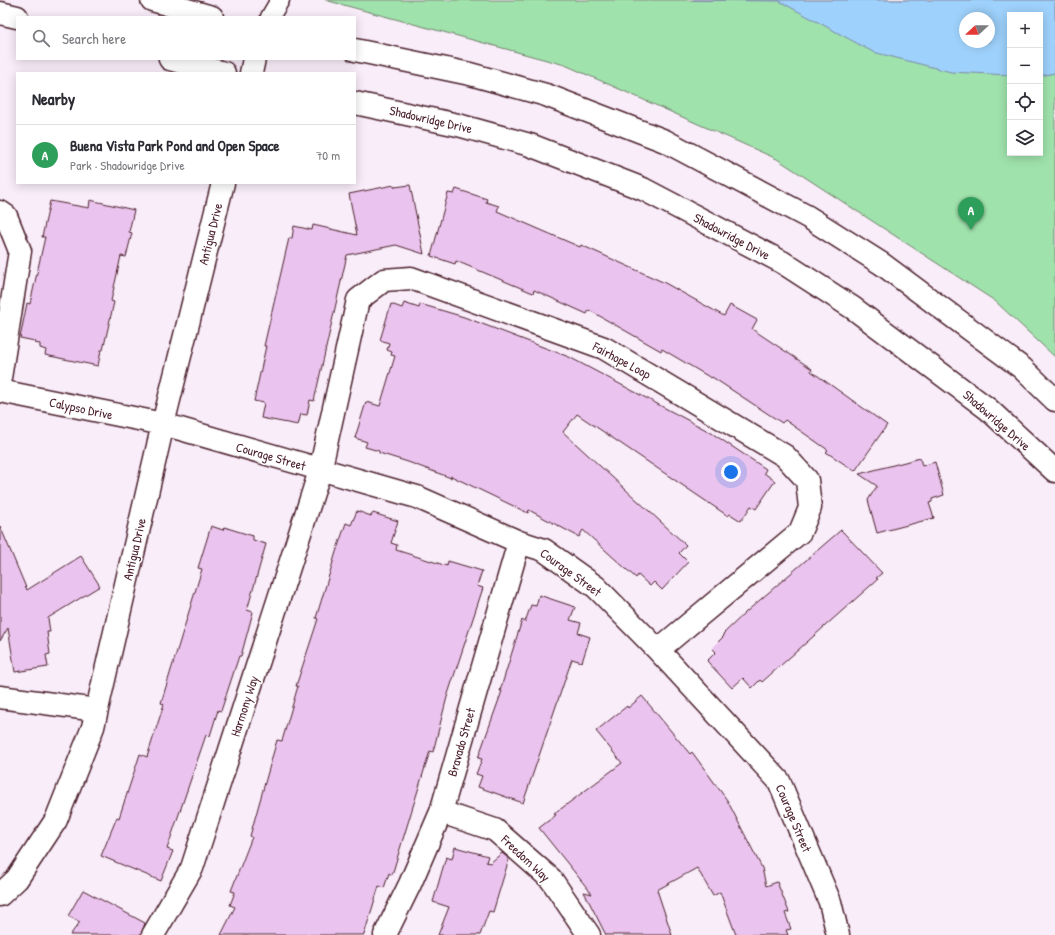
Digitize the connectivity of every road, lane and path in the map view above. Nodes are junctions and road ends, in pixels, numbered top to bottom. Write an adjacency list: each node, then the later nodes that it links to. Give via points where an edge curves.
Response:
1 (152, 0): 4 (street)
2 (280, 0): 5 (lane)
3 (0, 13): 6 (street)
4 (208, 16)
5 (271, 16)
6 (16, 17)
7 (356, 50): 17 (street, via 470,74 546,95 665,141 808,217 882,264 1022,368)
8 (174, 60): 10 (street)
9 (254, 60): 11 (street)
10 (220, 72)
11 (251, 72)
12 (356, 103): 20 (street, Shadowridge Drive, via 458,125 530,144 643,189 775,259 853,308 988,409)
13 (223, 184): 18 (street, Antigua Drive)
14 (0, 212): 15 (street, via 6,216 20,251)
15 (0, 378)
16 (0, 391): 18 (street, Calypso Drive)
17 (1055, 400)
18 (163, 424): 19 (street, Courage Street); 24 (street, Antigua Drive)
19 (320, 471): 21 (street, Courage Street, via 417,497); 22 (street, Fairhope Loop, via 358,300 384,280 411,278 604,348 785,456 807,480 810,508 800,532); 27 (street, Harmony Way, via 192,868)
20 (1055, 471)
21 (519, 542): 22 (street, Courage Street, via 544,550 596,587); 25 (street, Bravado Street)
22 (658, 650): 30 (street, Courage Street, via 779,781 830,902)
23 (0, 697): 24 (street)
24 (97, 710): 26 (street, Antigua Drive, via 93,727 56,820 17,879)
25 (441, 812): 28 (street, Bravado Street, via 410,884); 29 (street, Freedom Way, via 495,830 551,880)
26 (0, 895)
27 (153, 935)
28 (384, 935)
29 (589, 935)
30 (838, 935)

